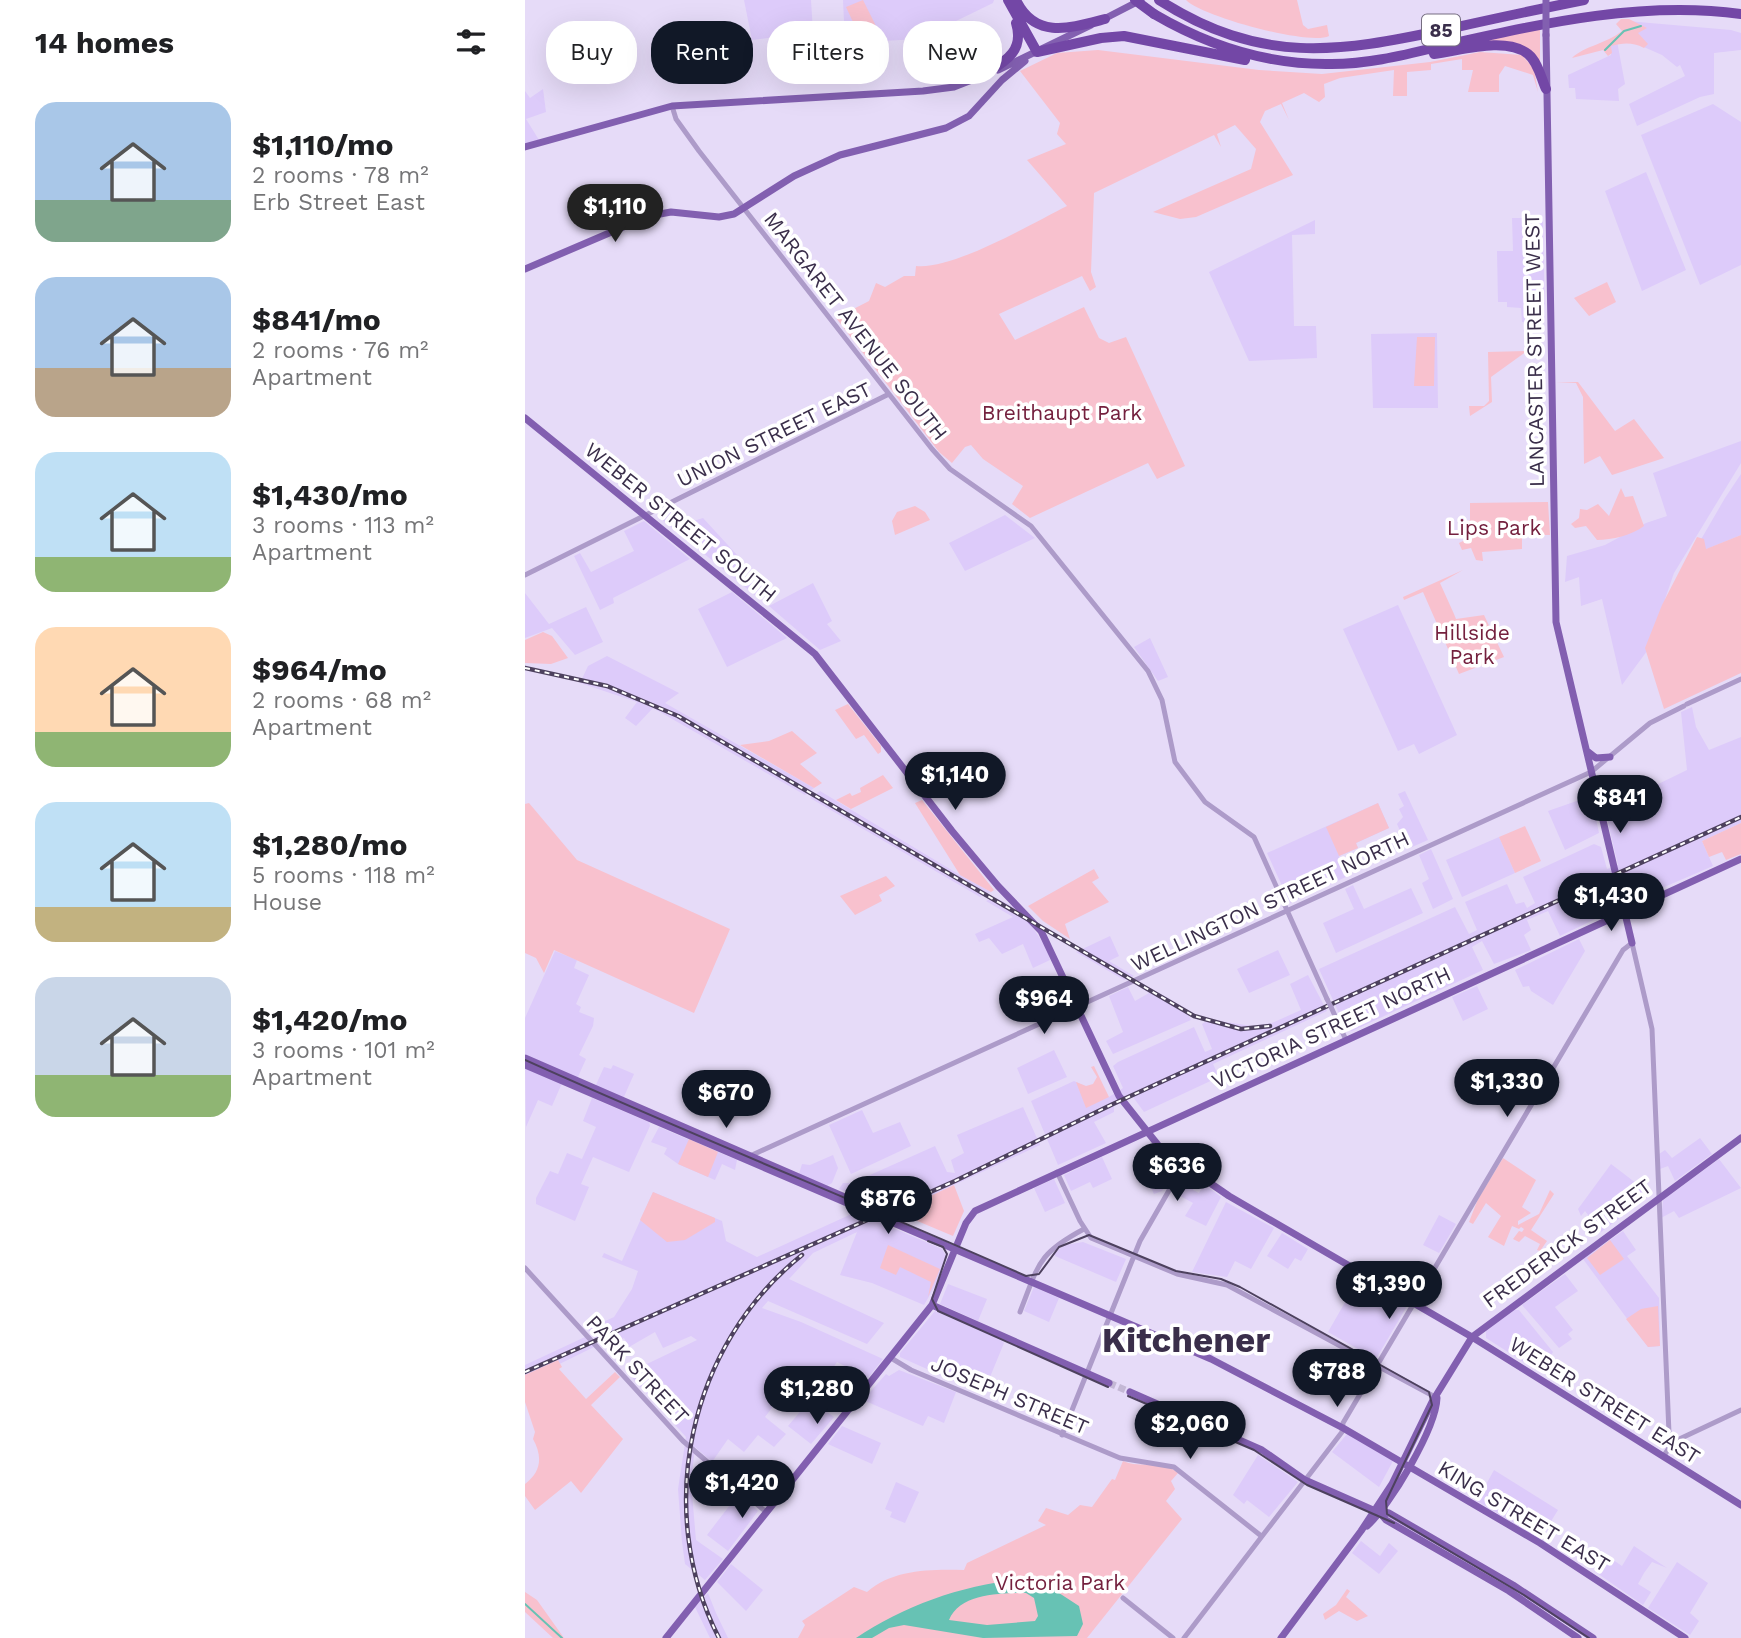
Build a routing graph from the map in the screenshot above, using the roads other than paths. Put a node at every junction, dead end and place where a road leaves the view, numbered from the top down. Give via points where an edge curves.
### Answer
1 (1008, 0) edge
2 (1016, 0) edge
3 (1135, 0) edge
4 (1142, 0) edge
5 (1546, 0) edge
6 (1568, 0) edge
7 (1584, 0) edge
8 (1163, 2) edge
9 (1013, 12) junction
10 (1741, 14) edge
11 (1507, 16) junction
12 (1105, 19) junction
13 (1037, 52) junction
14 (1381, 58) junction
15 (1297, 62) junction
16 (1002, 63) edge
17 (1002, 67) edge
18 (962, 84) edge
19 (1546, 89) junction
20 (672, 106) junction
21 (525, 147) edge
22 (745, 209) junction
23 (525, 269) edge
24 (887, 396) junction
25 (525, 418) edge
26 (646, 515) junction
27 (525, 575) edge
28 (1741, 679) edge
29 (1587, 751) junction
30 (1610, 757) junction
31 (1591, 772) junction
32 (1741, 859) edge
33 (1287, 910) junction
34 (1624, 911) junction
35 (1632, 943) junction
36 (1078, 1006) junction
37 (1346, 1040) junction
38 (525, 1058) edge
39 (525, 1065) edge
40 (1145, 1132) junction
41 (1741, 1138) edge
42 (752, 1155) junction
43 (744, 1161) junction
44 (1184, 1166) junction
45 (1056, 1172) junction
46 (1658, 1184) junction
47 (1649, 1188) dead end
48 (1657, 1200) junction
49 (1084, 1229) junction
50 (955, 1249) junction
51 (1134, 1256) junction
52 (525, 1268) edge
53 (1032, 1282) junction
54 (1415, 1304) junction
55 (932, 1305) junction
56 (1020, 1311) dead end
57 (1110, 1315) junction
58 (1472, 1337) junction
59 (891, 1358) junction
60 (1378, 1367) junction
61 (1087, 1372) junction
62 (1109, 1383) tunnel mouth
63 (1130, 1392) tunnel mouth
64 (1437, 1398) junction
65 (1741, 1410) edge
66 (1343, 1428) junction
67 (1062, 1435) junction
68 (1673, 1442) junction
69 (1663, 1457) junction
70 (1406, 1464) junction
71 (1304, 1480) junction
72 (1741, 1505) edge
73 (1388, 1510) junction
74 (767, 1512) junction
75 (1377, 1512) junction
76 (1260, 1535) junction
77 (1123, 1598) dead end
78 (666, 1638) edge
79 (1173, 1638) edge
80 (1184, 1638) edge
81 (1280, 1638) edge
82 (1578, 1638) edge
83 (1593, 1638) edge
84 (1685, 1638) edge

1 - 9 highway
2 - 12 highway via 1029,19 1043,27 1064,29
3 - 15 highway, 85, bridge via 1179,29 1234,51
4 - 12 main road
5 - 19 main road, LANCASTER STREET WEST, bridge
6 - 11 highway
7 - 11 highway, 85
8 - 11 highway, 85 via 1223,31 1297,49 1372,46
9 - 13 highway
9 - 16 highway via 1017,49
10 - 14 highway, 85 via 1690,6 1636,7
12 - 13 main road
13 - 15 highway via 1125,36 1246,60
13 - 17 main road
13 - 22 main road via 961,121 843,153 794,176
14 - 15 highway, 85 via 1339,64
14 - 19 highway via 1504,46 1528,54
18 - 20 main road via 923,91
19 - 29 main road, LANCASTER STREET WEST via 1556,622
20 - 21 main road
20 - 22 street, MARGARET AVENUE SOUTH via 681,126
22 - 23 main road via 719,217 671,212 649,216
22 - 24 street, MARGARET AVENUE SOUTH via 856,348
24 - 26 street, UNION STREET EAST
24 - 33 street, MARGARET AVENUE SOUTH via 943,462 1031,526 1148,671 1162,700 1179,769 1210,807 1254,837
25 - 26 main road, WEBER STREET SOUTH
26 - 27 street, UNION STREET EAST
26 - 36 main road, WEBER STREET SOUTH via 815,654 960,841 1041,931
28 - 30 street, WELLINGTON STREET NORTH via 1650,723
29 - 30 main road via 1596,758
29 - 31 main road, LANCASTER STREET WEST
30 - 31 street, WELLINGTON STREET NORTH
31 - 33 street, WELLINGTON STREET NORTH
31 - 34 main road, LANCASTER STREET WEST
32 - 34 main road, VICTORIA STREET NORTH
33 - 36 street, WELLINGTON STREET NORTH
33 - 37 street, MARGARET AVENUE SOUTH, bridge
34 - 35 main road, LANCASTER STREET WEST
34 - 37 main road, VICTORIA STREET NORTH
35 - 46 street via 1652,1029
35 - 54 street via 1623,950
36 - 40 main road, WEBER STREET EAST via 1119,1096
36 - 42 street, WELLINGTON STREET NORTH
37 - 40 main road, VICTORIA STREET NORTH
38 - 42 main road
39 - 43 main road
40 - 44 main road, WEBER STREET EAST
40 - 45 main road, VICTORIA STREET NORTH
41 - 48 main road, FREDERICK STREET
42 - 43 street, WELLINGTON STREET NORTH
42 - 50 main road
43 - 50 main road
44 - 51 street
44 - 54 main road, WEBER STREET EAST
45 - 49 street
45 - 50 main road, VICTORIA STREET NORTH via 975,1211
46 - 47 street
46 - 48 street
48 - 58 main road, FREDERICK STREET
48 - 68 street
49 - 51 street via 1091,1238
49 - 53 street via 1051,1248
50 - 53 main road, KING STREET EAST
50 - 55 main road, VICTORIA STREET NORTH
51 - 57 street
51 - 60 street via 1177,1274 1227,1285
52 - 74 street, PARK STREET via 683,1441
53 - 56 street
53 - 57 main road, KING STREET EAST
54 - 58 main road, WEBER STREET EAST
54 - 60 street
55 - 59 main road, VICTORIA STREET NORTH
55 - 61 main road
57 - 61 street
57 - 66 main road, KING STREET EAST via 1211,1359
58 - 64 main road, FREDERICK STREET
58 - 69 main road, WEBER STREET EAST
59 - 67 street, JOSEPH STREET
59 - 74 main road, VICTORIA STREET NORTH
60 - 64 street
60 - 66 street
61 - 62 main road
61 - 67 street
63 - 71 main road via 1262,1450
64 - 70 main road, FREDERICK STREET
65 - 68 street
66 - 70 main road, KING STREET EAST
66 - 71 street
67 - 76 street, JOSEPH STREET via 1125,1460 1174,1467
68 - 69 street
69 - 72 main road, WEBER STREET EAST
70 - 73 main road
70 - 75 main road
70 - 84 main road, KING STREET EAST via 1540,1543
71 - 75 main road
71 - 76 street
73 - 75 main road
73 - 83 main road
74 - 78 main road, VICTORIA STREET NORTH
75 - 81 main road
75 - 82 main road
76 - 80 street
77 - 79 street

